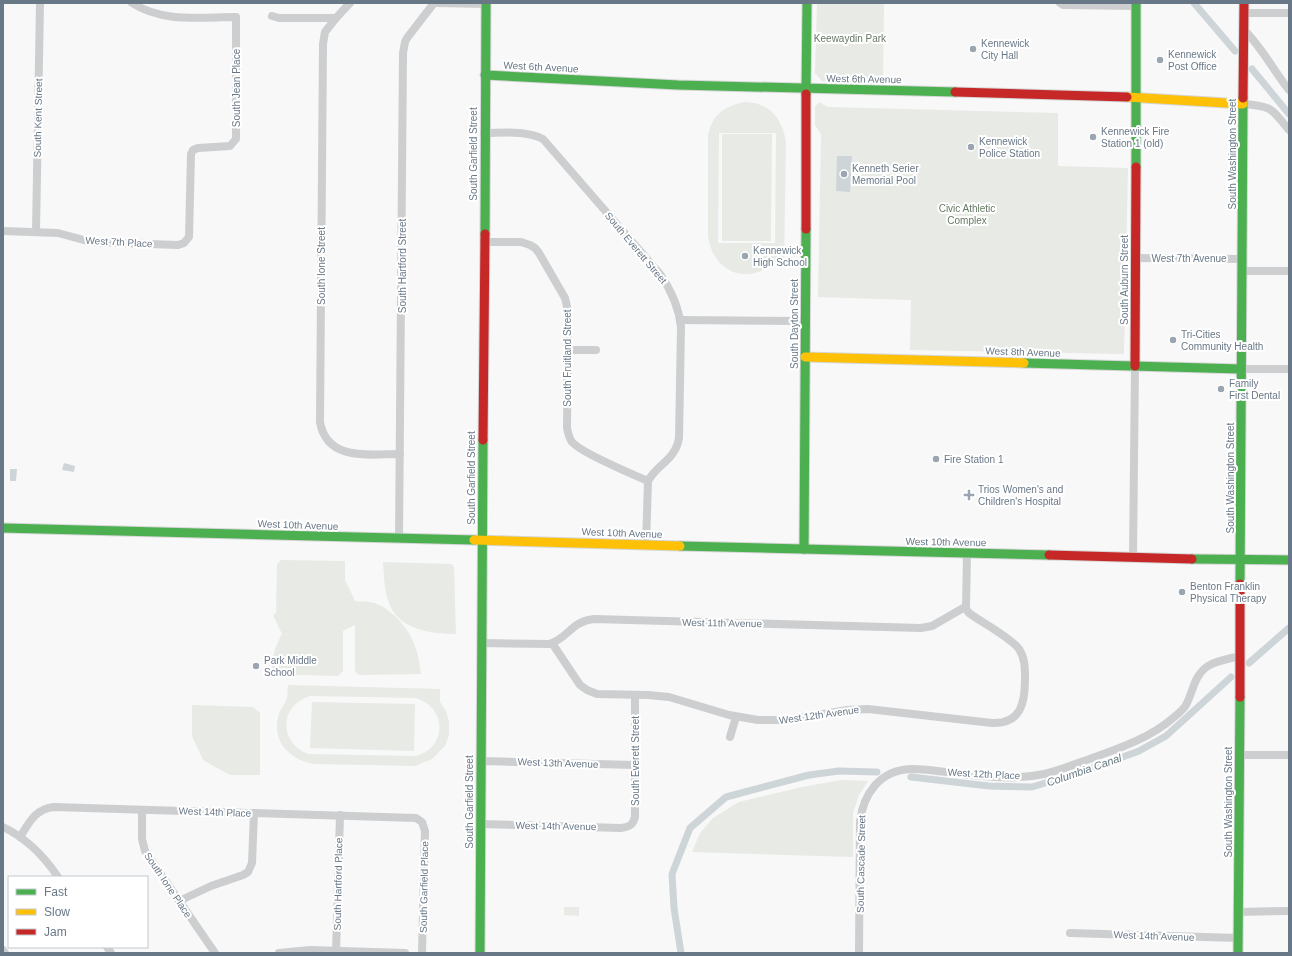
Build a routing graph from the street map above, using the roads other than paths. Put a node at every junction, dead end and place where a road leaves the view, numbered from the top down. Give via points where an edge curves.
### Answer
1 (40, 3) edge
2 (132, 3) edge
3 (350, 3) edge
4 (435, 3) edge
5 (807, 3) edge
6 (1060, 3) edge
7 (1244, 3) edge
8 (486, 4) edge
9 (1136, 5) edge
10 (1244, 13) junction
11 (1289, 13) edge
12 (272, 16) dead end
13 (336, 18) junction
14 (1244, 29) junction
15 (485, 75) junction
16 (807, 89) junction
17 (1289, 90) edge
18 (1136, 97) junction
19 (1243, 104) junction
20 (1289, 130) edge
21 (484, 133) junction
22 (3, 231) edge
23 (36, 232) junction
24 (186, 241) joint
25 (484, 242) junction
26 (1135, 258) junction
27 (1242, 259) junction
28 (1289, 270) edge
29 (1242, 271) junction
30 (680, 320) junction
31 (805, 321) junction
32 (568, 350) junction
33 (596, 350) dead end
34 (805, 357) junction
35 (1135, 366) junction
36 (1241, 369) junction
37 (1289, 369) edge
38 (400, 454) junction
39 (648, 481) junction
40 (3, 528) edge
41 (399, 538) junction
42 (482, 540) junction
43 (646, 545) junction
44 (804, 549) junction
45 (967, 553) junction
46 (1133, 558) junction
47 (1240, 560) junction
48 (1289, 560) edge
49 (965, 607) junction
50 (481, 643) junction
51 (552, 643) junction
52 (1240, 656) junction
53 (635, 695) junction
54 (736, 717) junction
55 (730, 737) dead end
56 (1239, 755) junction
57 (1289, 755) edge
58 (481, 760) junction
59 (635, 765) junction
60 (880, 780) joint
61 (142, 810) junction
62 (254, 813) junction
63 (340, 815) junction
64 (422, 822) joint
65 (480, 824) junction
66 (630, 826) joint
67 (3, 827) edge
68 (20, 837) junction
69 (57, 876) edge
70 (179, 901) junction
71 (1289, 911) edge
72 (1238, 912) junction
73 (1070, 933) dead end
74 (1238, 938) junction
75 (3, 950) edge
76 (311, 952) edge
77 (336, 952) edge
78 (5, 953) edge
79 (215, 953) edge
80 (279, 953) edge
81 (405, 953) edge
82 (422, 953) edge
83 (480, 953) edge
84 (859, 953) edge
85 (1238, 953) edge

1 - 23 street, South Kent Street
2 - 24 street, South Jean Place via 143,10 168,17 236,17 236,139 230,146 198,148 191,154 190,231
3 - 13 street, South Ione Street
4 - 8 street
4 - 38 street, South Hartford Street via 407,38 403,53
5 - 16 street, South Dayton Street
6 - 9 street
7 - 10 street, South Washington Street
8 - 15 street, South Garfield Street
9 - 18 street, South Auburn Street
10 - 11 street
10 - 14 street, South Washington Street
12 - 13 street
13 - 38 street, South Ione Street via 325,32 322,44 320,422 327,439 345,453
14 - 17 street via 1258,44
14 - 19 street, South Washington Street
15 - 16 street, West 6th Avenue
15 - 21 street, South Garfield Street
16 - 18 street, West 6th Avenue
16 - 31 street, South Dayton Street
18 - 19 street, West 6th Avenue
18 - 26 street, South Auburn Street
19 - 20 street via 1269,108
19 - 27 street, South Washington Street
21 - 25 street, South Garfield Street
21 - 30 street, South Everett Street via 530,134 543,139 660,274 674,298
22 - 23 street, West 7th Place
23 - 24 street, West 7th Place via 58,233 85,241 99,242 178,245
25 - 32 street, South Fruitland Street via 522,242 539,253 567,304
25 - 42 street, South Garfield Street
26 - 27 street, West 7th Avenue
26 - 35 street, South Auburn Street
27 - 29 street, South Washington Street
28 - 29 street
29 - 36 street, South Washington Street
30 - 31 street
30 - 39 street, South Everett Street via 679,438 676,451
31 - 34 street, South Dayton Street
32 - 33 street
32 - 39 street, South Fruitland Street via 567,428 572,443
34 - 35 street, West 8th Avenue
34 - 44 street, South Dayton Street
35 - 36 street, West 8th Avenue
35 - 46 street, South Auburn Street
36 - 37 street
36 - 47 street, South Washington Street
38 - 41 street, South Hartford Street
39 - 43 street
40 - 41 street, West 10th Avenue
41 - 42 street, West 10th Avenue
42 - 43 street, West 10th Avenue
42 - 50 street, South Garfield Street
43 - 44 street, West 10th Avenue
44 - 45 street, West 10th Avenue
45 - 46 street, West 10th Avenue
45 - 49 street
46 - 47 street, West 10th Avenue
47 - 48 street, West 10th Avenue
47 - 52 street, South Washington Street
49 - 51 street, West 11th Avenue via 932,626 921,628 589,620 580,622
49 - 54 street, West 12th Avenue via 969,613 1016,646 1022,655 1025,665 1025,695 1022,706 1014,717 1004,722 992,723 868,709 778,721
50 - 51 street
50 - 58 street, South Garfield Street
51 - 53 street, West 12th Avenue via 584,688 597,694
52 - 56 street, South Washington Street
52 - 60 street, West 12th Place via 1214,663 1203,669 1186,705 1155,731 1137,741 1072,766 1034,776 1010,777 912,769 894,772
53 - 54 street, West 12th Avenue via 669,697
53 - 59 street, South Everett Street
54 - 55 street
56 - 57 street
56 - 72 street, South Washington Street
58 - 59 street, West 13th Avenue
58 - 65 street, South Garfield Street
59 - 66 street, South Everett Street via 635,817
60 - 84 street, South Cascade Street via 867,796 861,812
61 - 62 street, West 14th Place
61 - 68 street, West 14th Place via 49,808 36,813
61 - 70 street, South Ione Place via 142,839 145,851
62 - 63 street, West 14th Place
62 - 70 street via 252,863 248,872
63 - 64 street, West 14th Place via 412,817
63 - 77 street, South Hartford Place
64 - 82 street, South Garfield Place via 425,830
65 - 66 street, West 14th Avenue via 621,828
65 - 83 street, South Garfield Street
67 - 68 street
68 - 69 street via 41,854
70 - 79 street, South Ione Place
71 - 72 street
72 - 74 street, South Washington Street
73 - 74 street, West 14th Avenue
74 - 85 street, South Washington Street
75 - 78 street
76 - 77 street
76 - 80 street
77 - 81 street

